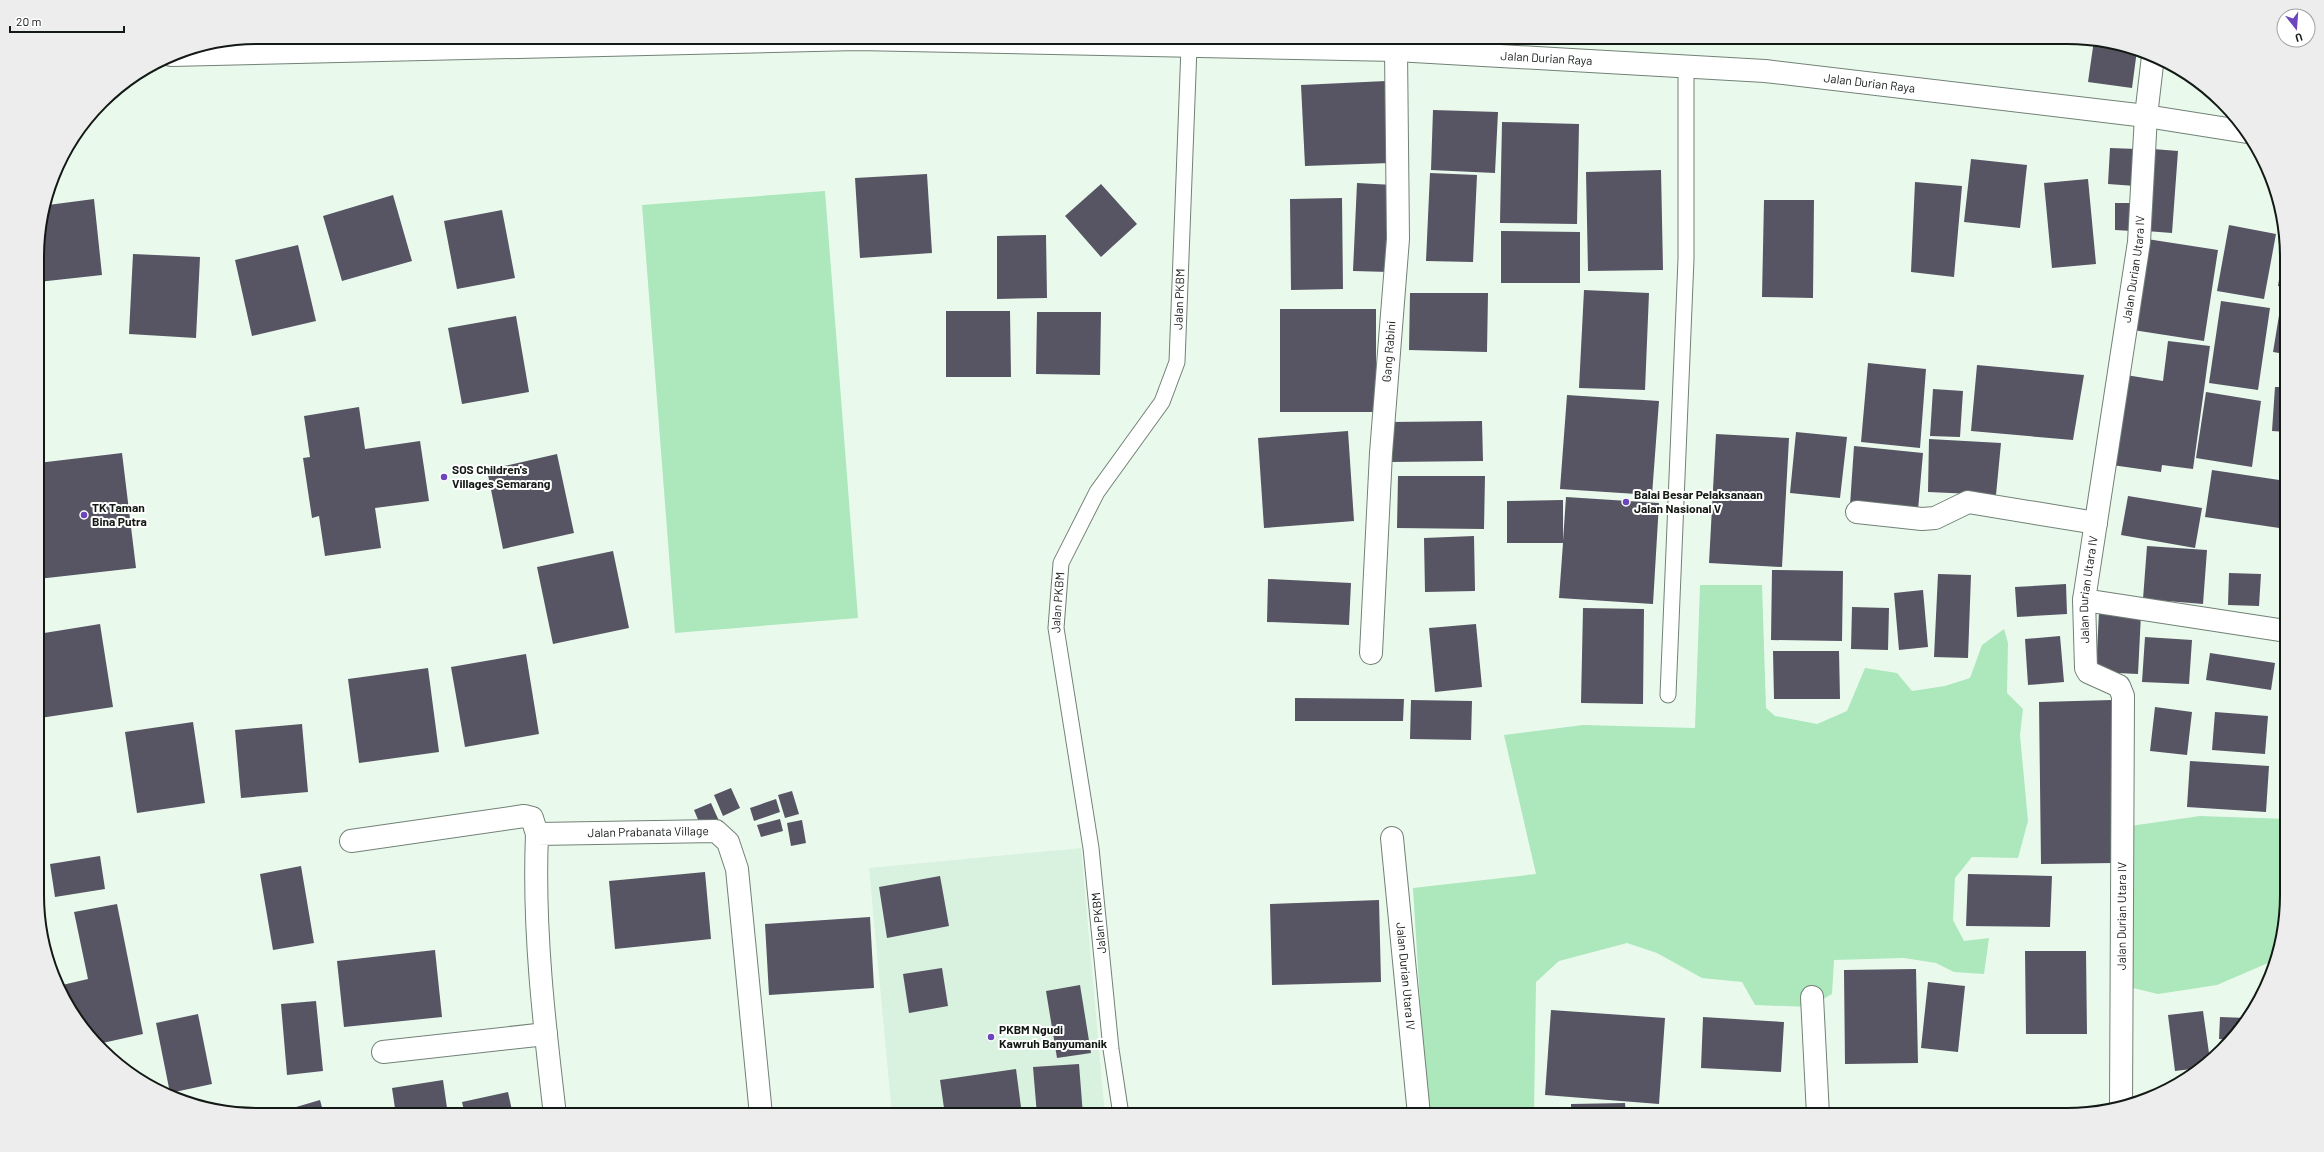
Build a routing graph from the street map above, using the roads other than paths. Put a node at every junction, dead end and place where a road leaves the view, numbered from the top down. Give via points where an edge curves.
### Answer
1 (643, 44) edge
2 (1064, 44) edge
3 (1271, 44) edge
4 (1312, 44) edge
5 (1189, 47) junction
6 (1396, 50) junction
7 (190, 55) edge
8 (2152, 62) edge
9 (1686, 66) junction
10 (2146, 116) junction
11 (2239, 131) edge
12 (1857, 512) dead end
13 (2096, 523) junction
14 (2084, 600) junction
15 (2280, 630) edge
16 (1371, 652) dead end
17 (1668, 695) dead end
18 (536, 834) junction
19 (1392, 838) dead end
20 (351, 841) dead end
21 (1812, 997) dead end
22 (546, 1034) junction
23 (383, 1052) dead end
24 (2121, 1101) edge
25 (554, 1108) edge
26 (760, 1108) edge
27 (1120, 1108) edge
28 (1418, 1108) edge
29 (1818, 1108) edge

1 - 7 street, Jalan Durian Raya
2 - 5 street, Jalan Durian Raya
3 - 5 street, Jalan Durian Raya
4 - 6 street, Jalan Durian Raya
5 - 27 lane, Jalan PKBM via 1177,362 1162,402 1097,492 1061,563 1056,628 1091,848 1111,1049
6 - 9 street, Jalan Durian Raya
6 - 16 street, Gang Rabini via 1398,239 1382,432
8 - 10 street, Jalan Durian Utara IV
9 - 10 street, Jalan Durian Raya via 1765,71
9 - 17 lane via 1686,259
10 - 11 street, Jalan Durian Raya
10 - 13 street, Jalan Durian Utara IV via 2139,242
12 - 13 street via 1935,518 1968,502
13 - 14 street, Jalan Durian Utara IV
14 - 15 street
14 - 24 street, Jalan Durian Utara IV via 2086,668 2088,672 2119,686 2123,696
18 - 20 street via 532,818 524,816
18 - 22 street via 537,905
18 - 26 street, Jalan Prabanata Village via 716,831 728,842 737,869
19 - 28 street, Jalan Durian Utara IV
21 - 29 street
22 - 23 street
22 - 25 street

